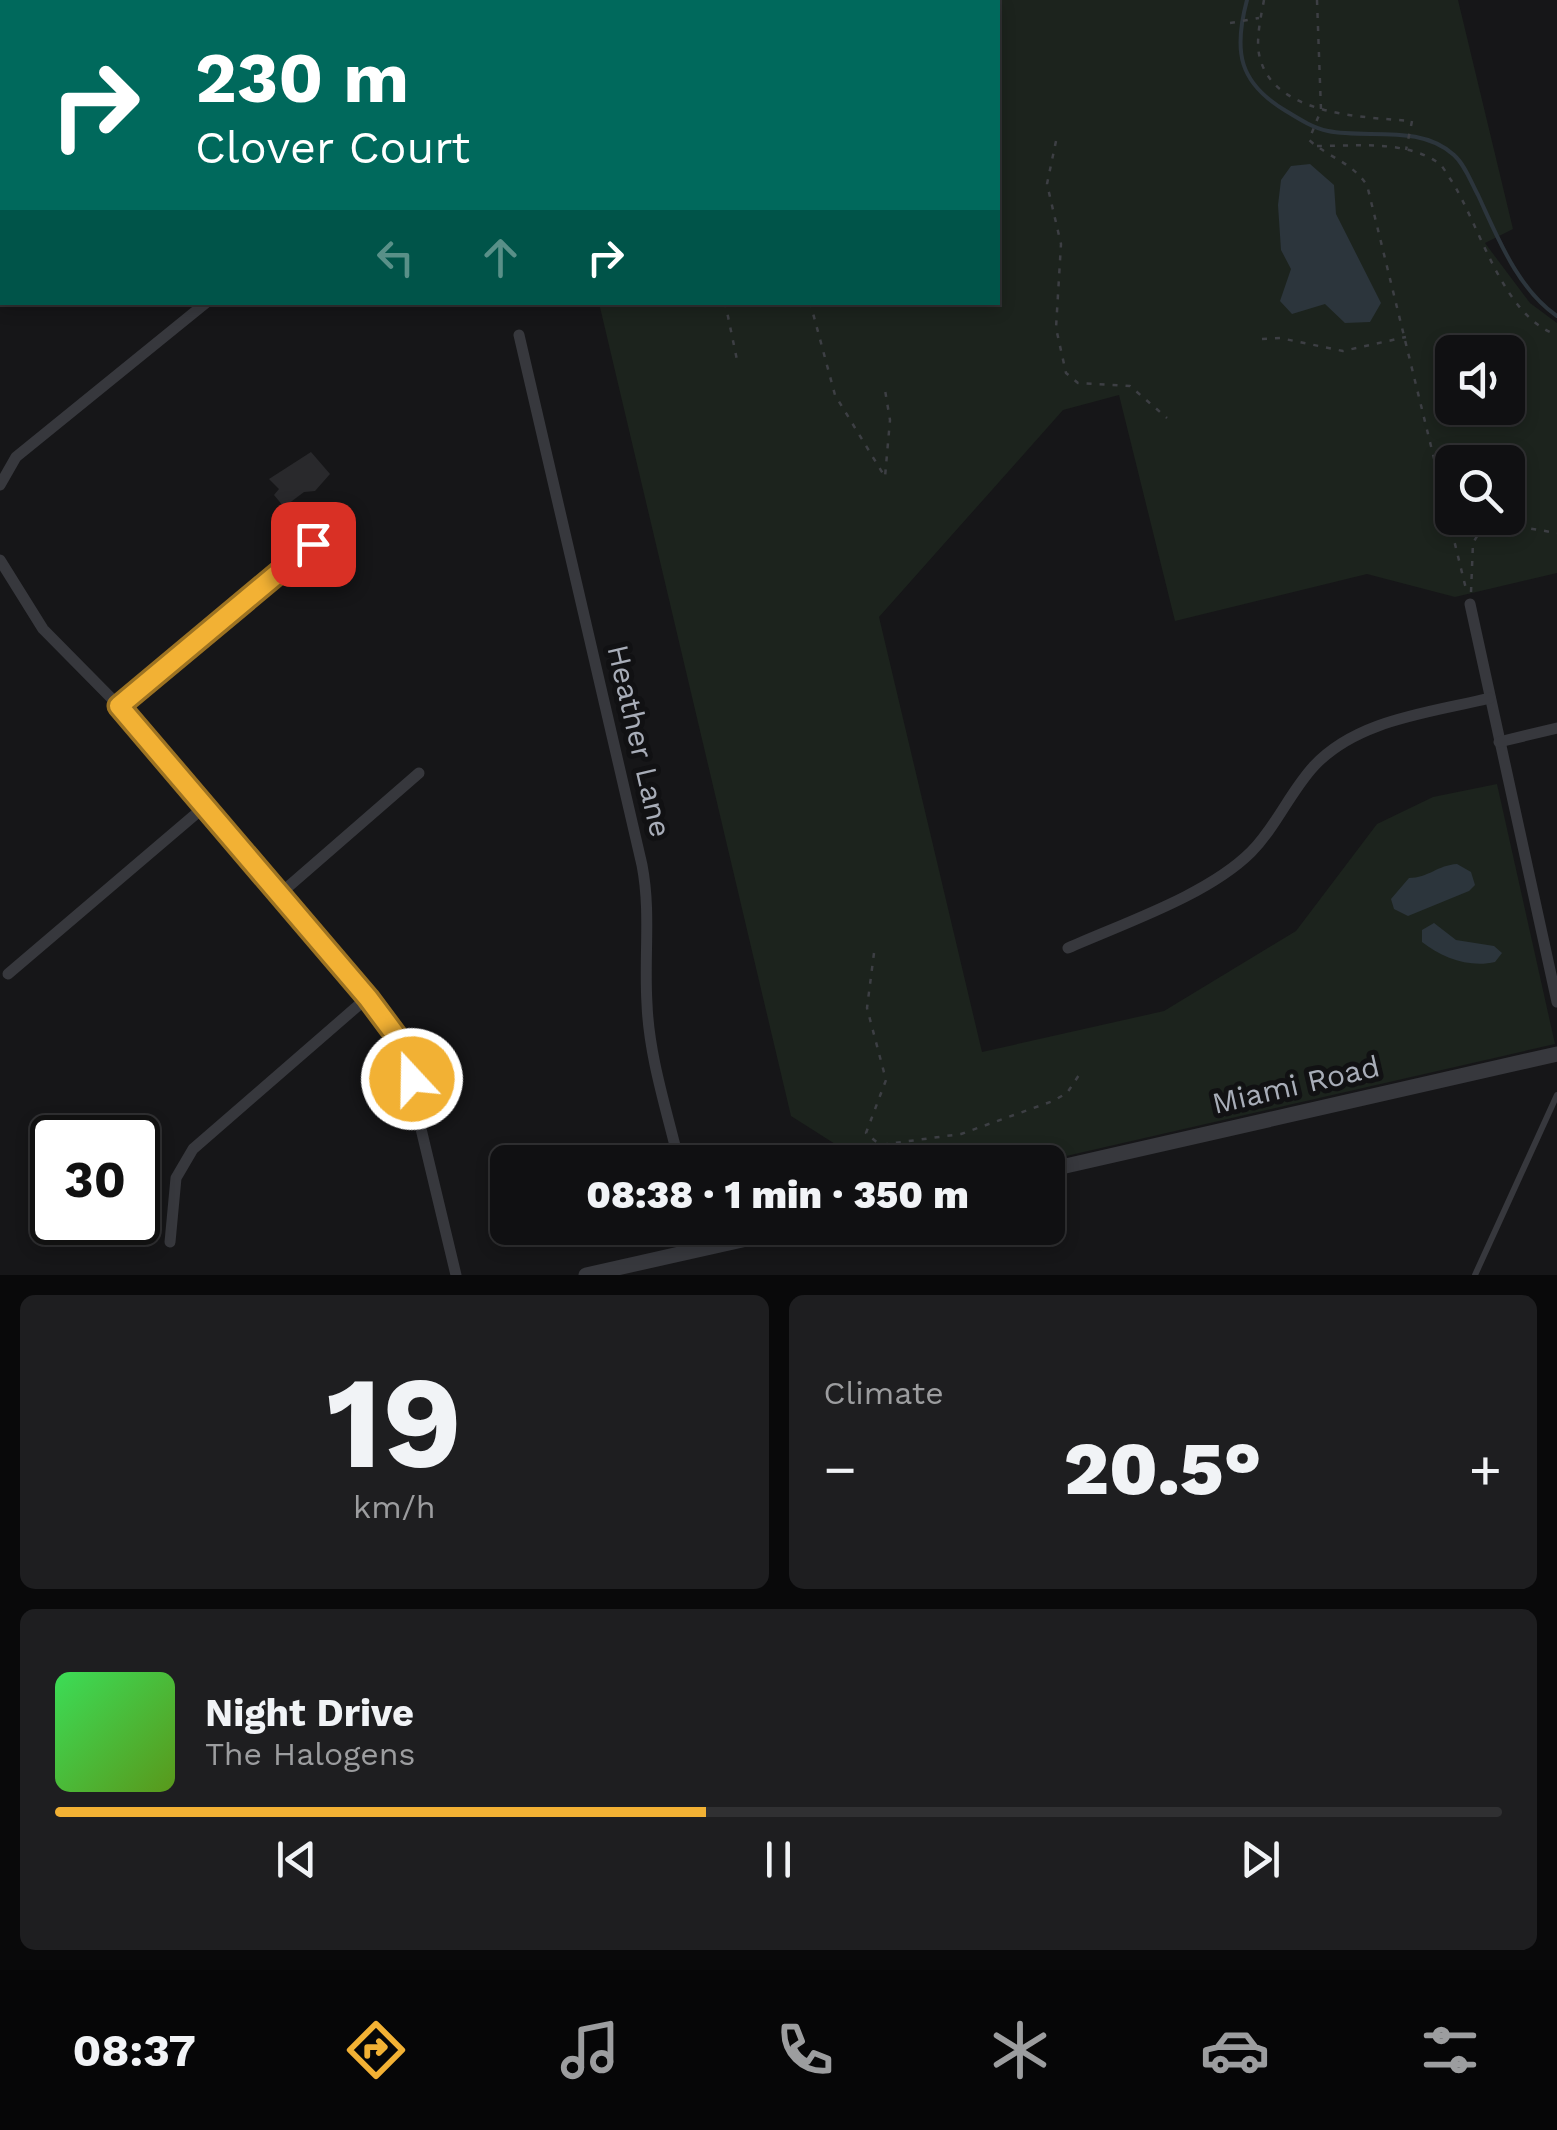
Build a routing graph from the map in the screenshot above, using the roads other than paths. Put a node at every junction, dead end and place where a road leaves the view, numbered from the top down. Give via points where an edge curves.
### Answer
1 (204, 305) edge
2 (519, 335) dead end
3 (0, 485) edge
4 (313, 544) dead end
5 (0, 560) edge
6 (1470, 604) road end
7 (1490, 698) junction
8 (119, 706) junction
9 (1557, 728) edge
10 (1499, 742) junction
11 (420, 773) dead end
12 (204, 808) junction
13 (280, 893) junction
14 (1068, 948) dead end
15 (8, 974) dead end
16 (368, 998) junction
17 (1557, 1002) edge
18 (1557, 1054) edge
19 (1557, 1096) edge
20 (675, 1145) edge
21 (1065, 1166) edge
22 (170, 1242) dead end
23 (698, 1245) edge
24 (717, 1245) edge
25 (699, 1249) junction
26 (456, 1275) edge
27 (586, 1275) edge
28 (1474, 1275) edge

1 - 3 street via 16,457
2 - 20 street, Heather Lane via 642,865 646,1003
4 - 8 street
5 - 8 street via 43,629
6 - 7 street
7 - 10 street
7 - 14 street via 1370,728 1340,743 1314,766 1251,852 1213,880
8 - 12 street
9 - 10 street
10 - 17 street
11 - 13 street
12 - 13 street
12 - 15 street
13 - 16 street
16 - 22 street via 192,1150 176,1178
16 - 26 street via 400,1041
18 - 21 street, Miami Road
19 - 28 lane
23 - 25 street
24 - 25 street
25 - 27 street

